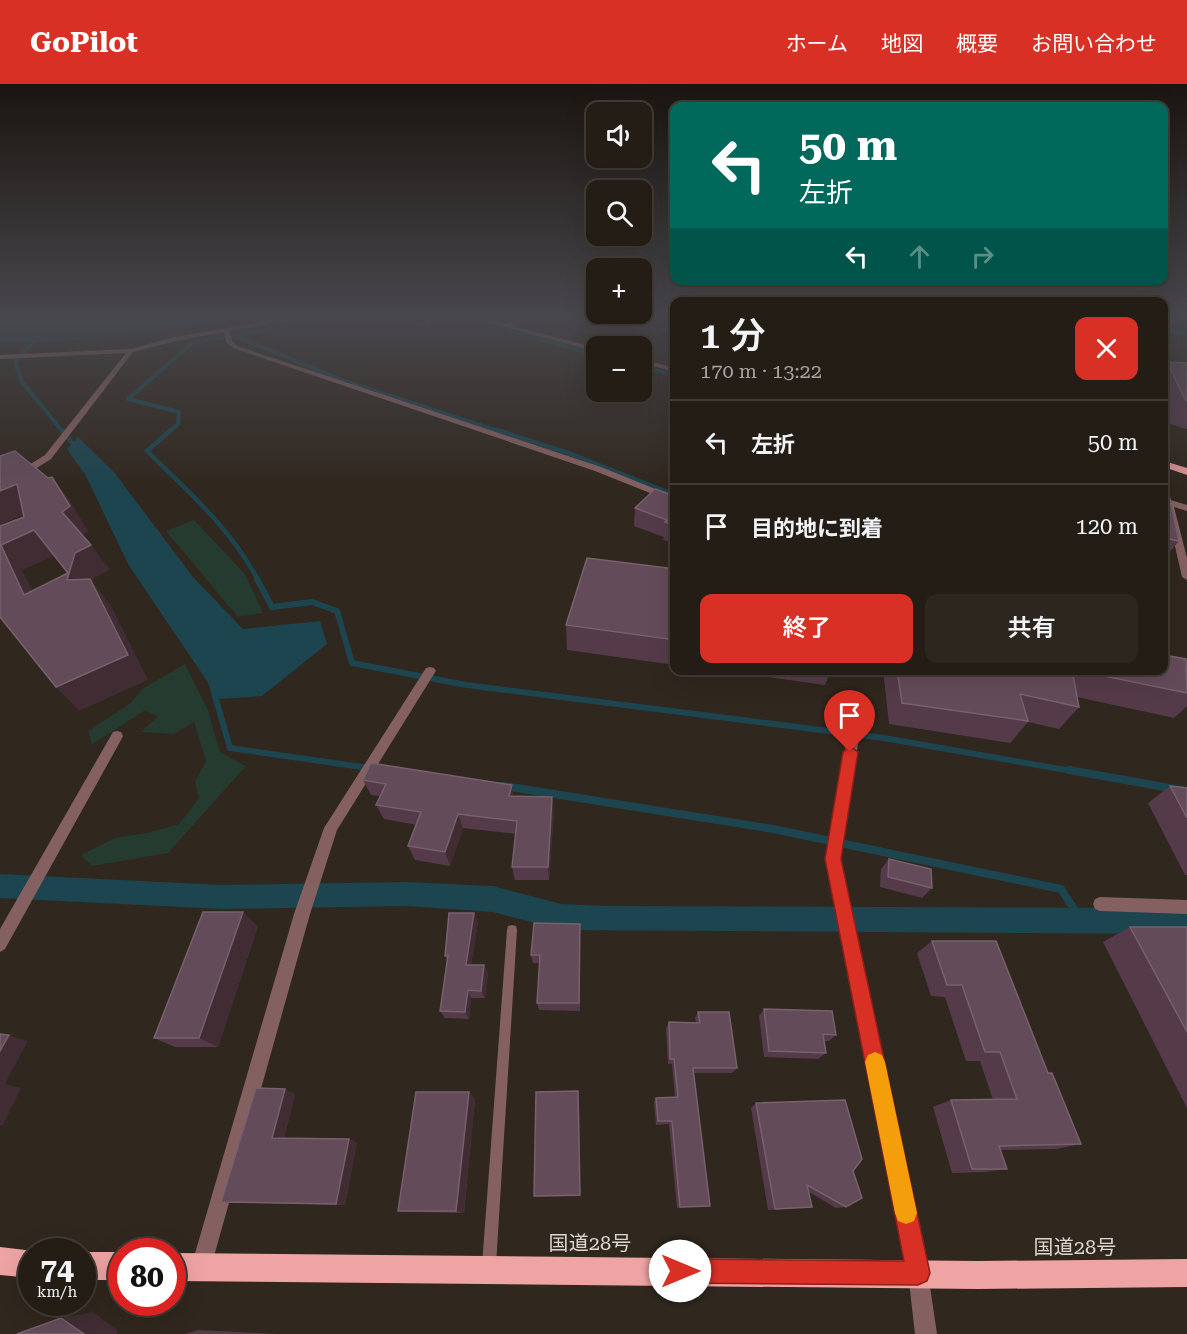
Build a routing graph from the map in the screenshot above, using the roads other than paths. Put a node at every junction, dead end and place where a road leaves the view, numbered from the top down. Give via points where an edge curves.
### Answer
1 (114, 373) edge
2 (314, 373) edge
3 (1168, 465) edge
4 (1187, 472) edge
5 (0, 483) edge
6 (670, 498) edge
7 (1168, 503) edge
8 (1187, 508) edge
9 (1168, 509) edge
10 (1187, 577) edge
11 (430, 671) dead end
12 (854, 731) dead end
13 (117, 736) dead end
14 (1100, 904) dead end
15 (1187, 906) edge
16 (512, 930) dead end
17 (0, 944) edge
18 (0, 1261) edge
19 (18, 1263) edge
20 (186, 1267) edge
21 (201, 1267) junction
22 (488, 1269) junction
23 (918, 1273) junction
24 (1187, 1273) edge
25 (926, 1334) edge

1 - 5 street via 48,457
2 - 6 street via 598,469
3 - 4 main road
7 - 8 street
9 - 10 street
11 - 21 street via 331,828 302,914
12 - 23 street via 833,859
13 - 17 street
14 - 15 street
16 - 22 lane
18 - 19 highway
20 - 21 highway, 国道28号
21 - 22 highway, 国道28号
22 - 23 highway, 国道28号
23 - 24 highway, 国道28号
23 - 25 street

